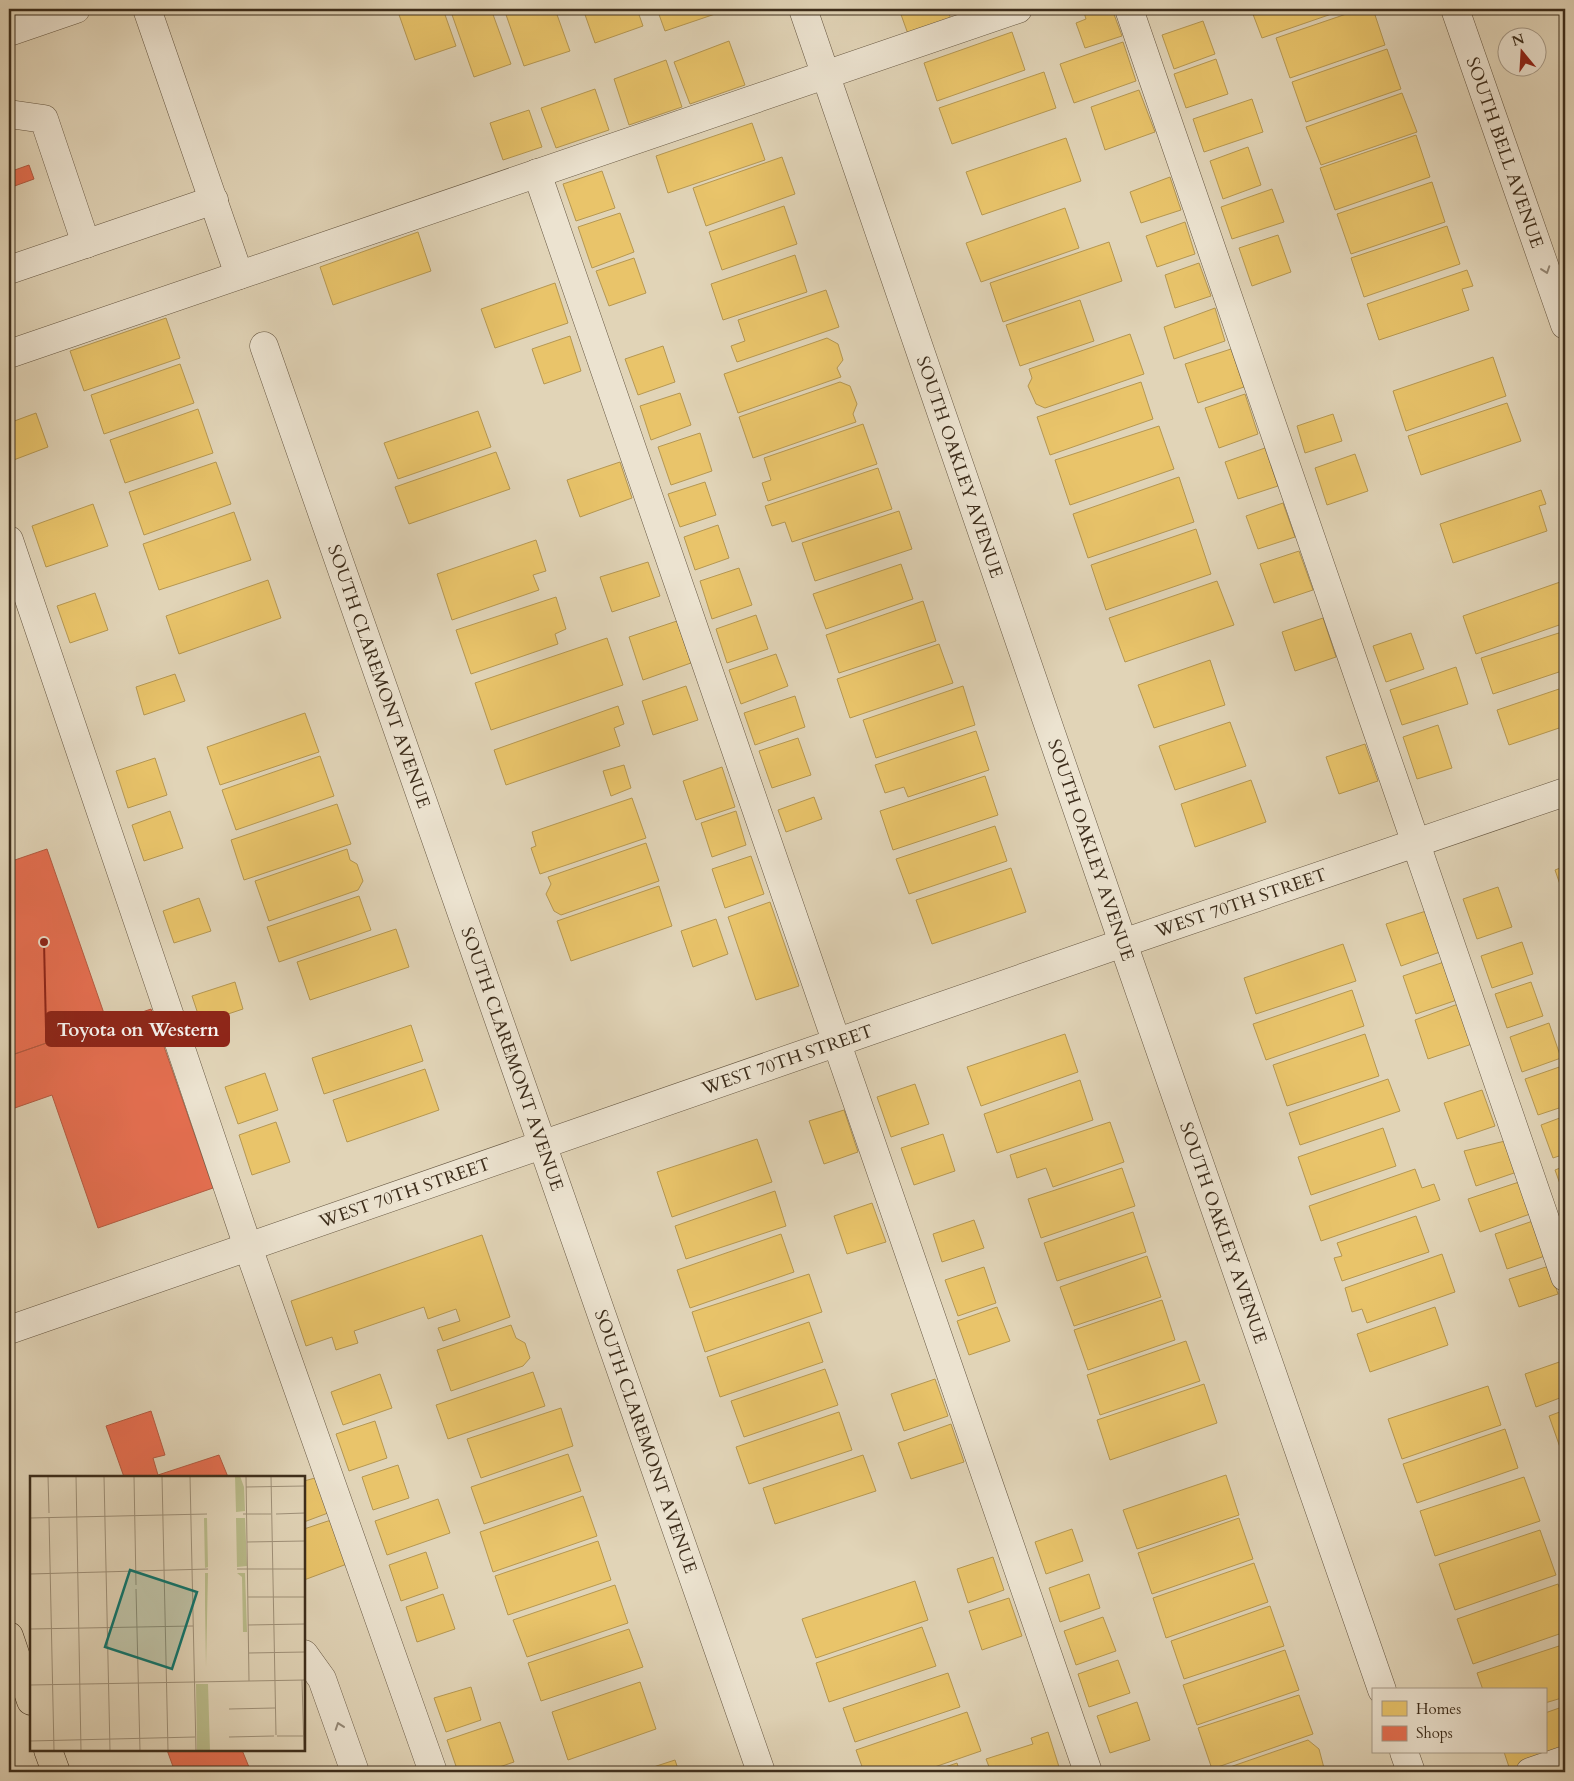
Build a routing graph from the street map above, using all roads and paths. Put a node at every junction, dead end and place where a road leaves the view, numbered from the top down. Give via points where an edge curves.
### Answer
1 (76, 9) edge
2 (147, 9) edge
3 (803, 9) edge
4 (1018, 9) edge
5 (1129, 9) edge
6 (1455, 9) edge
7 (9, 32) edge
8 (826, 74) junction
9 (9, 114) edge
10 (537, 173) junction
11 (214, 200) junction
12 (86, 244) junction
13 (9, 270) edge
14 (239, 275) junction
15 (1565, 325) edge
16 (264, 346) dead end
17 (9, 354) edge
18 (9, 540) edge
19 (1565, 792) edge
20 (1415, 844) junction
21 (1123, 943) junction
22 (836, 1043) junction
23 (543, 1145) junction
24 (248, 1247) junction
25 (1565, 1277) edge
26 (9, 1330) edge
27 (9, 1636) edge
28 (305, 1655) edge
29 (1381, 1688) edge
30 (30, 1698) edge
31 (48, 1751) edge
32 (1405, 1754) edge
33 (1565, 1760) edge
34 (56, 1772) edge
35 (355, 1772) edge
36 (433, 1772) edge
37 (761, 1772) edge
38 (1088, 1772) edge
39 (1411, 1772) edge
40 (1530, 1772) edge

1 - 7 street
2 - 11 street
3 - 8 street, SOUTH OAKLEY AVENUE
4 - 8 street
5 - 20 street
6 -> 15 street, SOUTH BELL AVENUE
8 - 10 street
8 - 21 street, SOUTH OAKLEY AVENUE
9 - 12 street via 44,119
10 - 14 street
10 - 22 street
11 - 12 street
11 - 14 street
12 - 13 street
14 - 17 street
16 - 23 street, SOUTH CLAREMONT AVENUE
18 - 24 street
19 - 20 street, WEST 70TH STREET
20 - 21 street, WEST 70TH STREET
20 - 25 street
21 - 22 street, WEST 70TH STREET
21 - 29 street, SOUTH OAKLEY AVENUE
22 - 23 street, WEST 70TH STREET
22 - 38 street
23 - 24 street, WEST 70TH STREET
23 - 37 street, SOUTH CLAREMONT AVENUE
24 - 26 street, WEST 70TH STREET
24 - 36 street
27 - 30 main road
35 -> 28 street via 322,1679
31 - 34 main road
32 - 39 street
33 - 40 street

